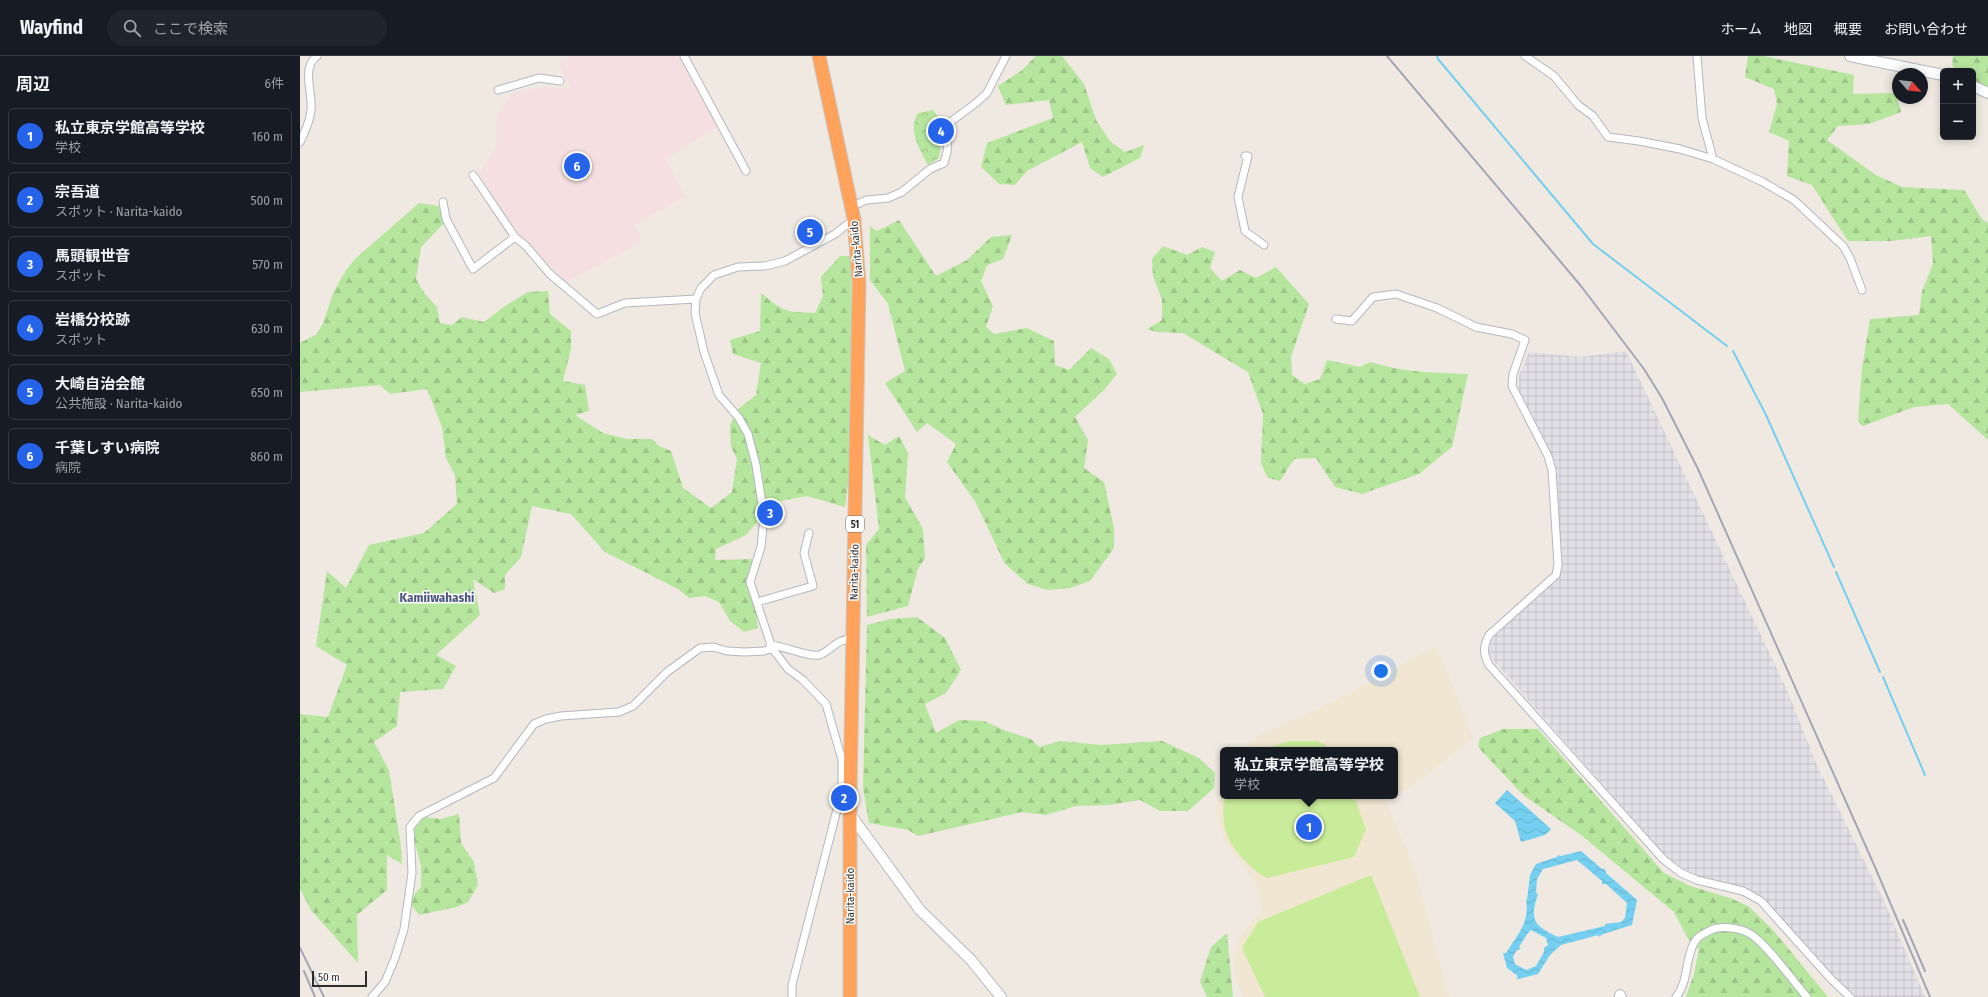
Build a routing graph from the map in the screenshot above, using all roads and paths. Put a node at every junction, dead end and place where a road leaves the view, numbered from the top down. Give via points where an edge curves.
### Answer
1 (317, 56) edge
2 (684, 56) edge
3 (819, 56) edge
4 (1006, 56) edge
5 (1525, 56) edge
6 (1697, 56) edge
7 (1850, 56) edge
8 (1940, 74) edge
9 (560, 81) dead end
10 (1976, 87) edge
11 (498, 90) dead end
12 (1988, 92) edge
13 (300, 142) edge
14 (1245, 156) dead end
15 (1713, 159) junction
16 (746, 171) dead end
17 (473, 175) dead end
18 (442, 202) dead end
19 (852, 206) junction
20 (854, 219) junction
21 (515, 238) junction
22 (1264, 246) dead end
23 (1862, 290) dead end
24 (696, 299) junction
25 (1336, 319) dead end
26 (809, 533) dead end
27 (757, 602) junction
28 (854, 638) junction
29 (771, 646) junction
30 (846, 794) junction
31 (850, 814) junction
32 (372, 997) edge
33 (792, 997) edge
34 (850, 997) edge
35 (1001, 997) edge
36 (1676, 997) edge
37 (1807, 997) edge
38 (1850, 997) edge

1 - 13 street via 308,72 311,109
2 - 16 street
3 - 19 highway, Narita-kaido / 51
4 - 19 street via 987,93 949,123 944,163 930,169 902,192 888,198 867,200
5 - 15 street via 1554,76 1578,105 1593,116 1608,137 1680,149
6 - 15 street via 1702,118
7 - 8 street
9 - 11 street via 539,78
10 - 12 street
14 - 22 street via 1248,156 1238,197 1239,204 1245,231
15 - 23 street via 1763,182 1794,200 1843,246
17 - 21 street
18 - 21 street via 446,219 473,269
19 - 20 highway, Narita-kaido / 51
20 - 24 street via 835,234 785,261 765,266 738,267 714,275 701,288
20 - 28 highway, Narita-kaido / 51 via 859,283
21 - 24 street via 526,246 550,274 597,314 624,303
24 - 27 street via 695,313 704,352 719,395 739,418 748,434 756,465 764,518 761,547 750,582
25 - 38 street via 1352,321 1373,296 1396,294 1437,308 1476,327 1512,334 1525,340 1513,374 1512,386 1548,456 1552,470 1558,565 1556,575 1490,635 1484,646 1484,655 1489,665 1663,859 1697,880 1743,891 1761,902
26 - 27 street via 804,553 813,586
27 - 29 street
28 - 29 street via 843,638 819,655 806,654 784,646
28 - 30 highway, Narita-kaido / 51
29 - 30 street via 788,669 803,680 826,704 842,760
29 - 32 street via 764,651 745,652 713,647 700,648 667,672 633,706 619,712 561,716 534,724 494,778 419,816 410,827 412,873 404,929 385,982
30 - 31 highway, Narita-kaido / 51
30 - 33 street via 792,985
31 - 34 highway, Narita-kaido / 51
31 - 35 street via 920,910 971,960
36 - 37 street via 1682,988 1693,944 1701,935 1715,928 1740,930 1752,935

